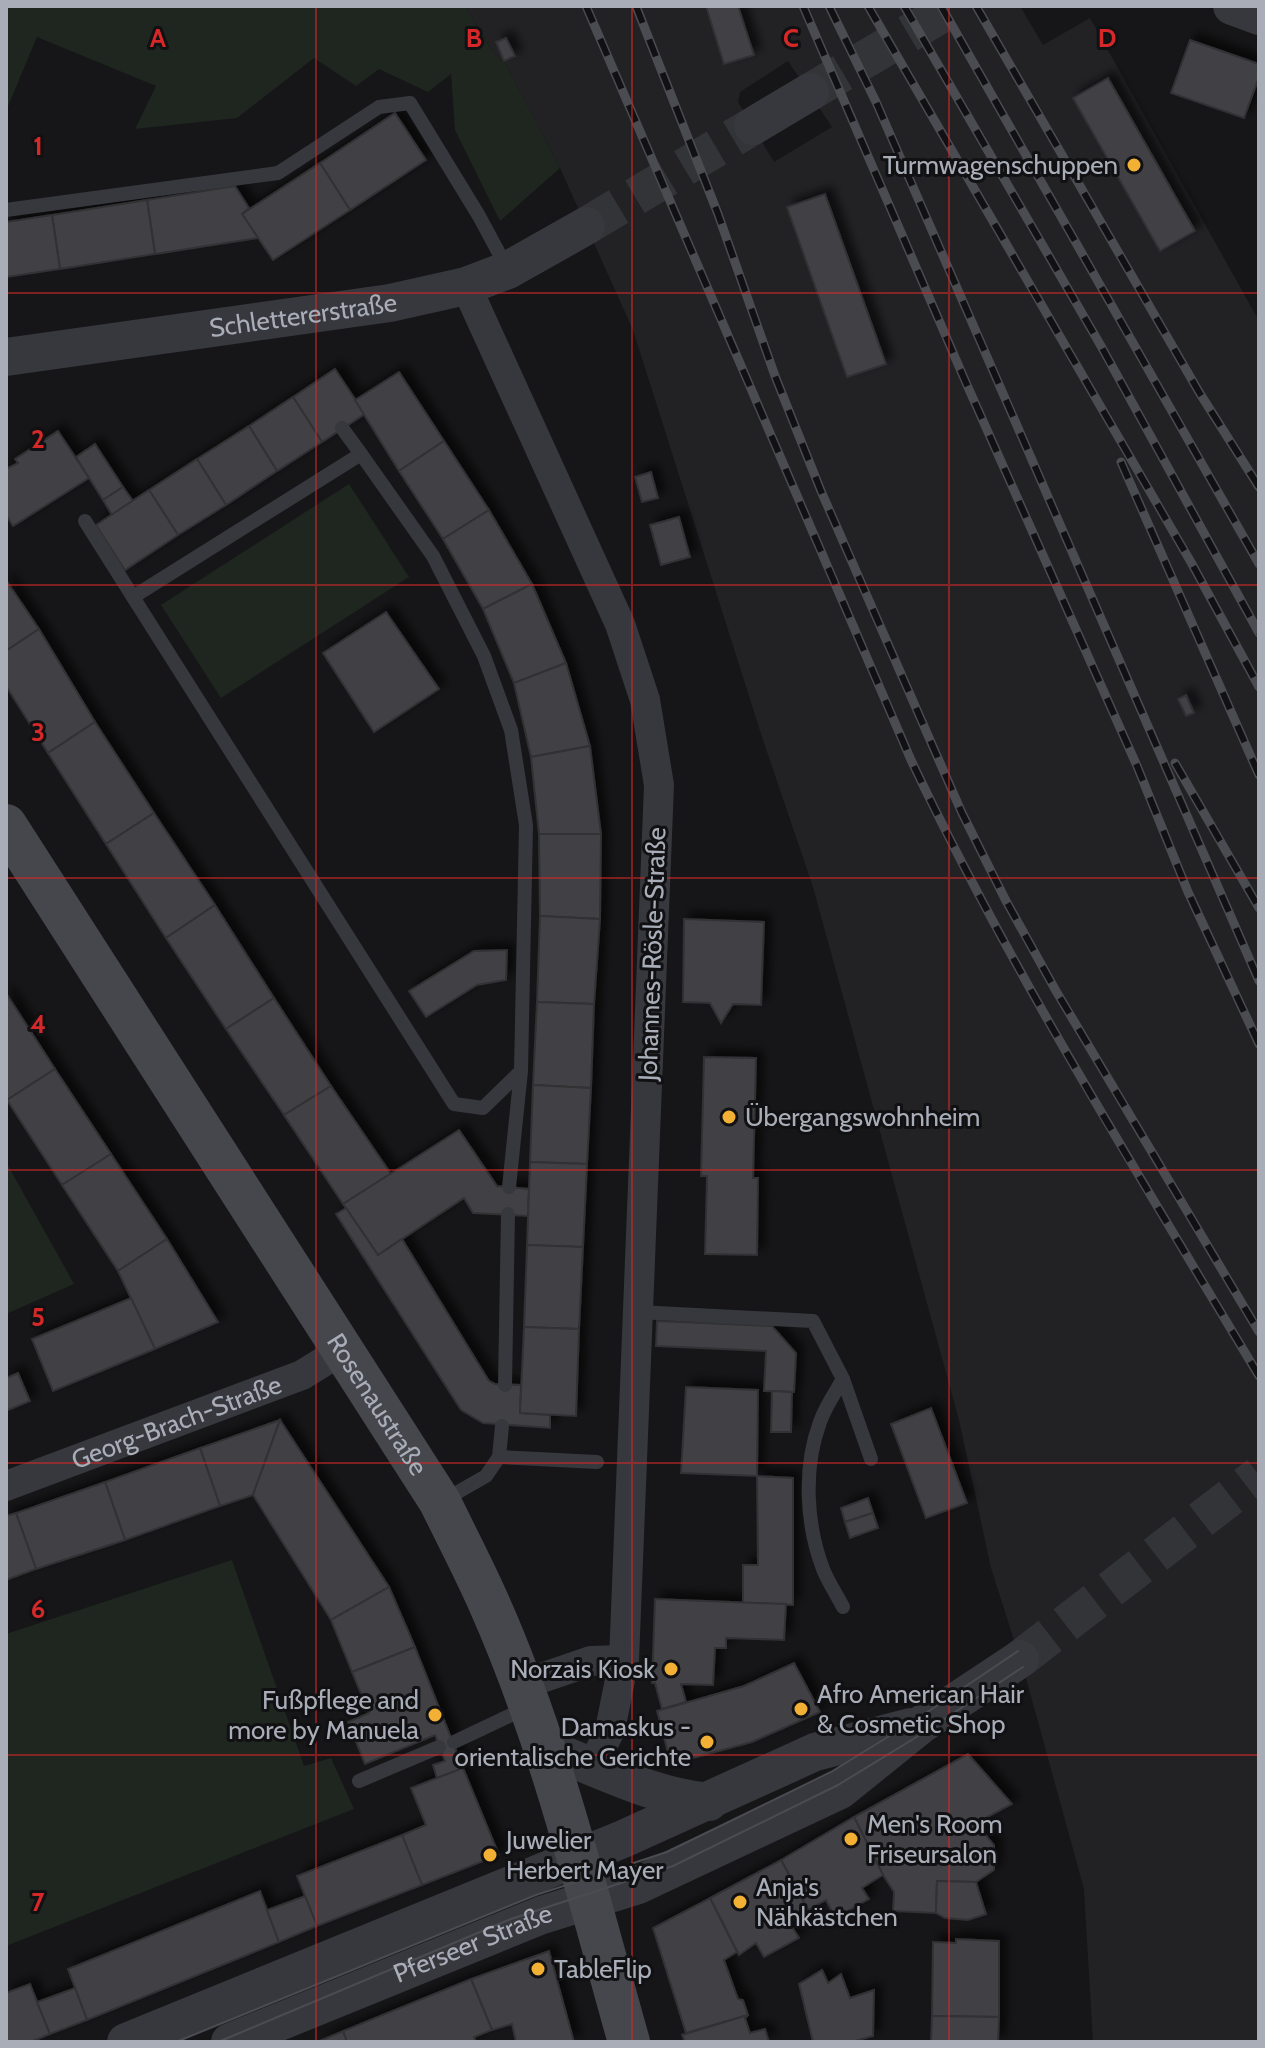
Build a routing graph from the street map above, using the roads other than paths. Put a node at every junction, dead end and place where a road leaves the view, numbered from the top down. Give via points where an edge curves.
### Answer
1 (1232, 6) edge
2 (1259, 16) edge
3 (810, 92) tunnel mouth
4 (753, 126) tunnel mouth
5 (6, 210) edge
6 (586, 226) tunnel mouth
7 (508, 270) junction
8 (466, 286) junction
9 (6, 357) edge
10 (342, 428) dead end
11 (361, 454) junction
12 (85, 521) dead end
13 (133, 597) junction
14 (8, 833) edge
15 (521, 1071) junction
16 (509, 1187) dead end
17 (508, 1214) dead end
18 (638, 1312) junction
19 (344, 1349) junction
20 (843, 1379) junction
21 (505, 1385) dead end
22 (502, 1426) dead end
23 (499, 1457) junction
24 (871, 1459) dead end
25 (597, 1462) dead end
26 (6, 1486) edge
27 (440, 1502) junction
28 (843, 1607) dead end
29 (1020, 1659) tunnel mouth
30 (624, 1660) junction
31 (525, 1696) junction
32 (922, 1724) junction
33 (542, 1747) junction
34 (593, 1765) junction
35 (359, 1781) dead end
36 (709, 1802) junction
37 (583, 1877) junction
38 (181, 2032) edge
39 (126, 2042) edge
40 (230, 2042) edge
41 (629, 2042) edge

1 - 2 street
3 - 4 street
5 - 7 lane via 278,173 379,107 410,103
6 - 7 street, Schlettererstraße
7 - 8 street, Schlettererstraße
8 - 9 street, Schlettererstraße via 390,303
8 - 18 street, Johannes-Rösle-Straße via 620,624 645,700 659,785
10 - 11 lane
11 - 13 lane
11 - 15 lane via 433,556 484,656 511,730 526,825
12 - 13 lane
13 - 15 lane via 454,1104 483,1108
14 - 19 main road, Rosenaustraße
15 - 16 lane
17 - 21 lane
18 - 20 lane via 813,1321
18 - 30 street, Johannes-Rösle-Straße
19 - 26 street, Georg-Brach-Straße via 302,1375
19 - 27 main road, Rosenaustraße
20 - 24 lane
20 - 28 lane via 820,1421 809,1488 809,1517 823,1569
22 - 23 lane
23 - 25 lane
23 - 27 lane via 486,1476
27 - 31 main road, Rosenaustraße via 489,1601
29 - 32 street, Pferseer Straße
30 - 31 street via 591,1661
30 - 34 street, Johannes-Rösle-Straße via 610,1730
31 - 33 main road, Rosenaustraße
31 - 35 lane via 446,1744
32 - 36 street, Pferseer Straße via 815,1752
32 - 37 street, Pferseer Straße via 840,1790 686,1864 638,1885
33 - 34 street
33 - 37 main road, Rosenaustraße
34 - 36 street via 637,1786
36 - 37 street, Pferseer Straße
37 - 38 street, Pferseer Straße via 529,1877
37 - 40 street, Pferseer Straße via 542,1915
37 - 41 main road, Rosenaustraße
38 - 39 street, Pferseer Straße

